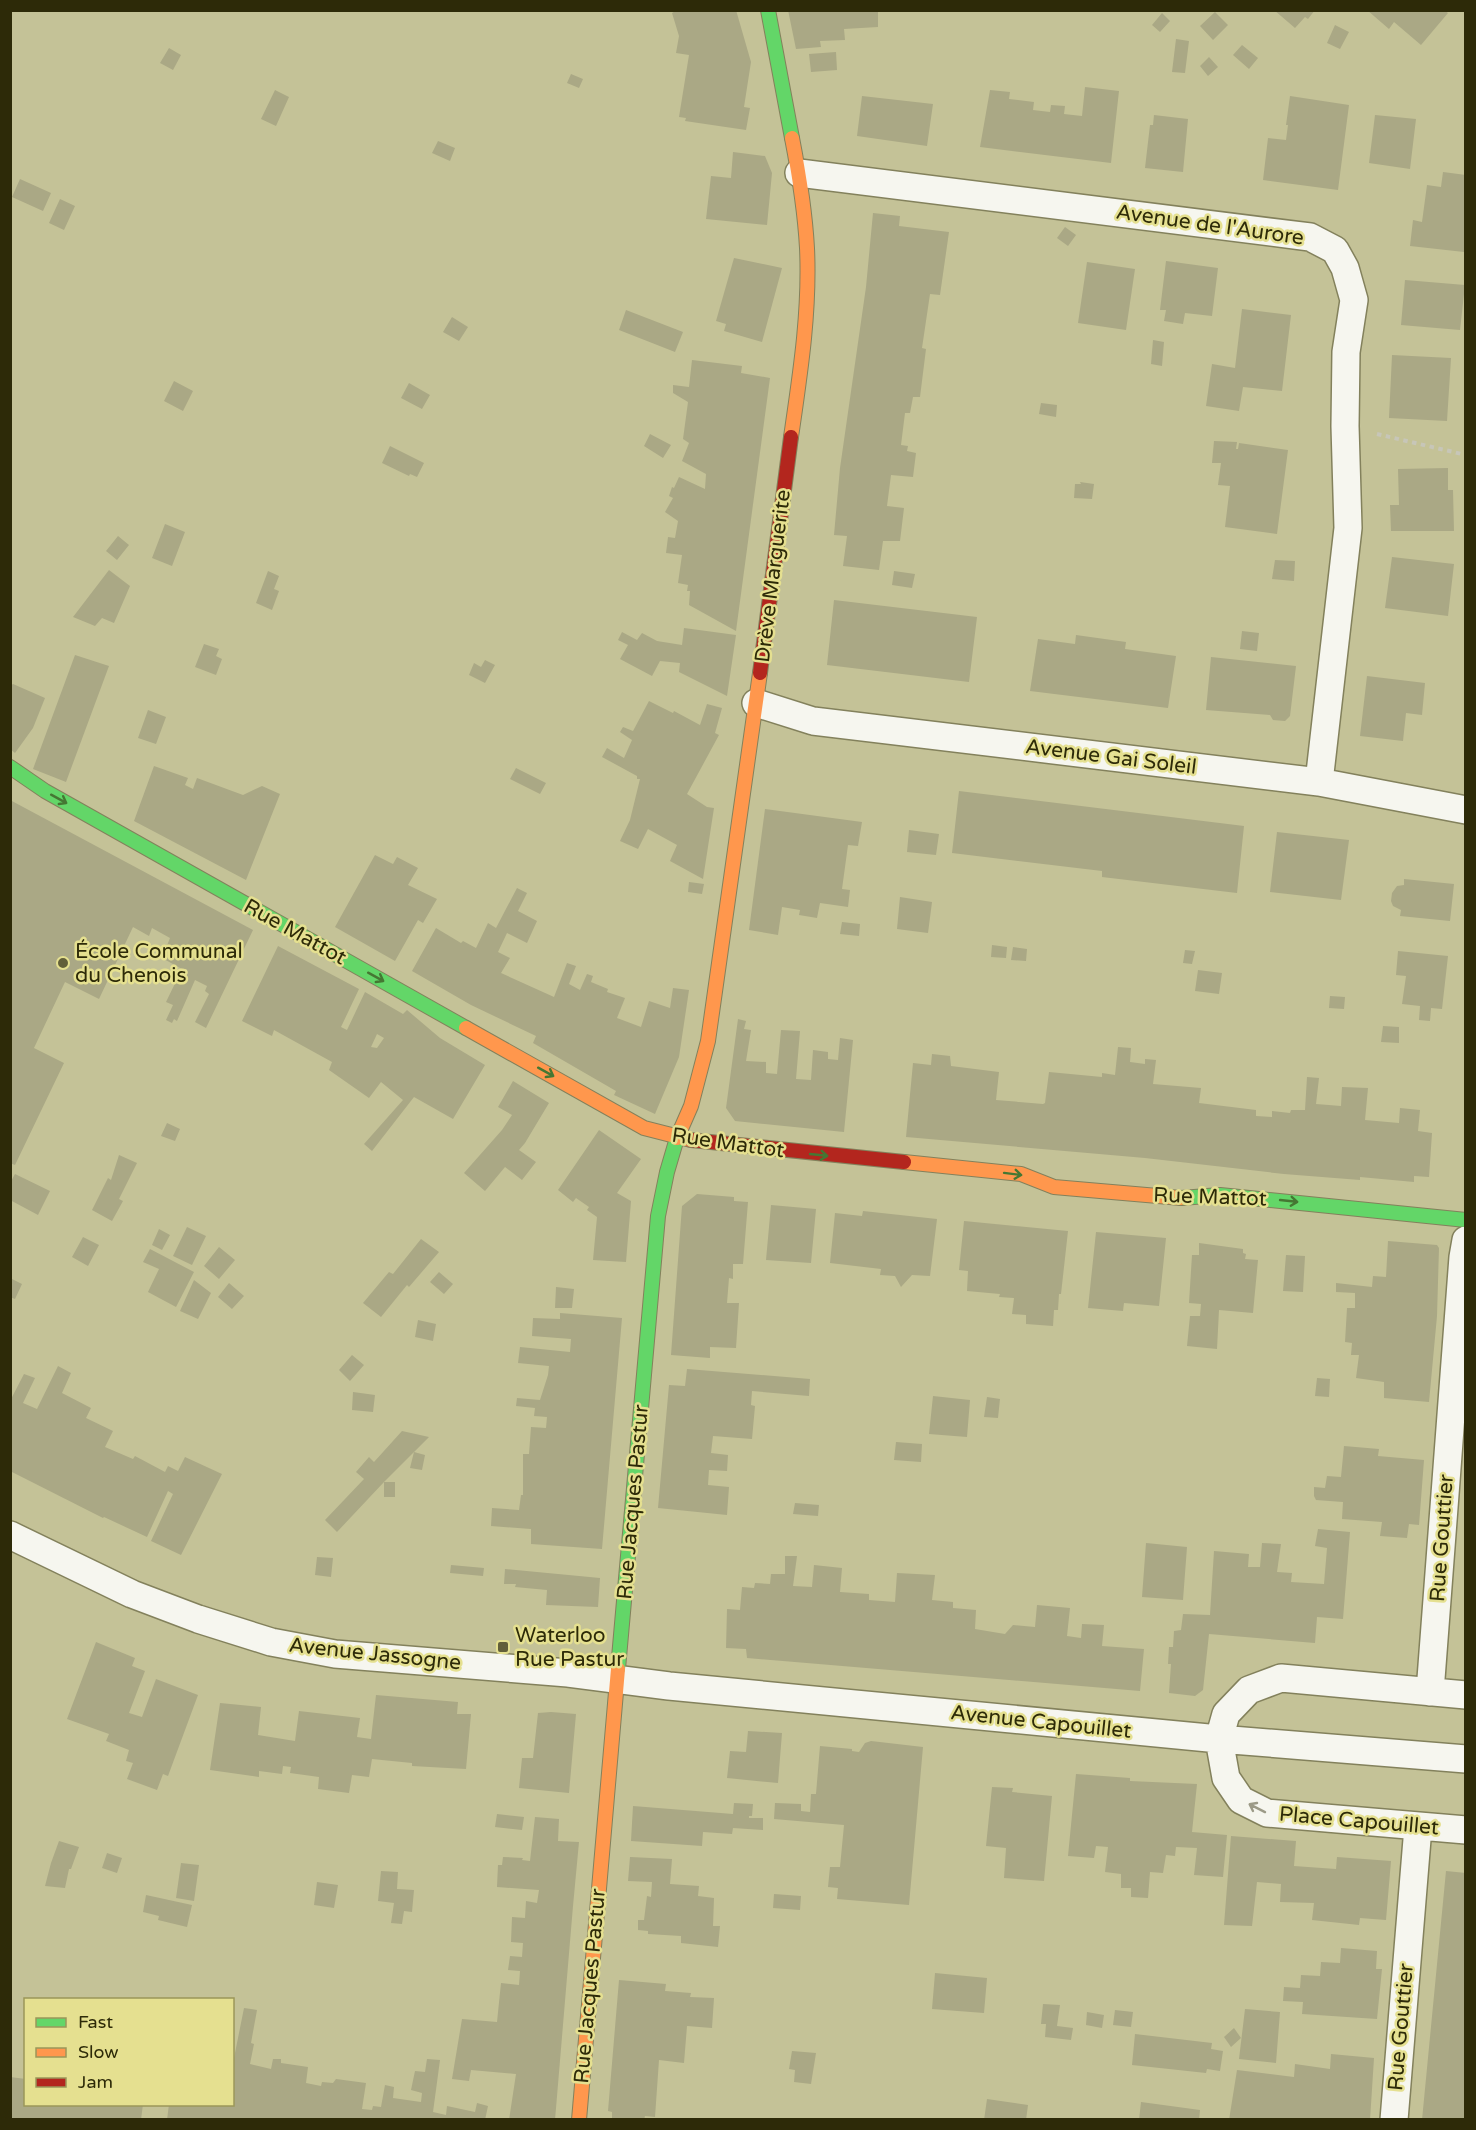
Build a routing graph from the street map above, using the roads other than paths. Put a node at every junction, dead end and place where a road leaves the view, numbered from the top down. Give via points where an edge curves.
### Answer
1 (768, 10) edge
2 (799, 173) junction
3 (756, 703) junction
4 (10, 767) edge
5 (1319, 782) junction
6 (1466, 810) edge
7 (677, 1138) junction
8 (1466, 1220) edge
9 (1466, 1240) edge
10 (10, 1535) edge
11 (617, 1679) junction
12 (1430, 1692) junction
13 (1466, 1695) edge
14 (1219, 1739) junction
15 (1466, 1759) edge
16 (1418, 1827) junction
17 (1466, 1830) edge
18 (579, 2120) edge
19 (1394, 2120) edge

1 - 2 street, Drève Marguerite
2 - 3 street, Drève Marguerite via 807,249 804,342
2 - 5 street, Avenue de l'Aurore via 1310,237 1335,250 1354,300 1346,352 1348,528
3 - 5 street, Avenue Gai Soleil via 813,721
3 - 7 street, Drève Marguerite via 708,1041 691,1106
4 -> 7 street, Rue Mattot via 45,791 644,1128
5 - 6 street, Avenue Gai Soleil
7 -> 8 street, Rue Mattot via 1021,1174 1054,1187 1179,1198 1220,1195
7 - 11 street, Rue Jacques Pastur via 658,1216
9 - 12 street, Rue Gouttier
10 - 11 street, Avenue Jassogne via 132,1594 271,1642 335,1654
11 - 14 street, Avenue Capouillet
11 - 18 street, Rue Jacques Pastur
12 - 13 street, Place Capouillet
12 - 14 street, Place Capouillet via 1281,1678 1249,1690 1226,1714
14 - 15 street, Avenue Capouillet
16 -> 14 street, Place Capouillet via 1267,1813 1241,1800 1226,1778
16 - 17 street, Place Capouillet
16 - 19 street, Rue Gouttier

